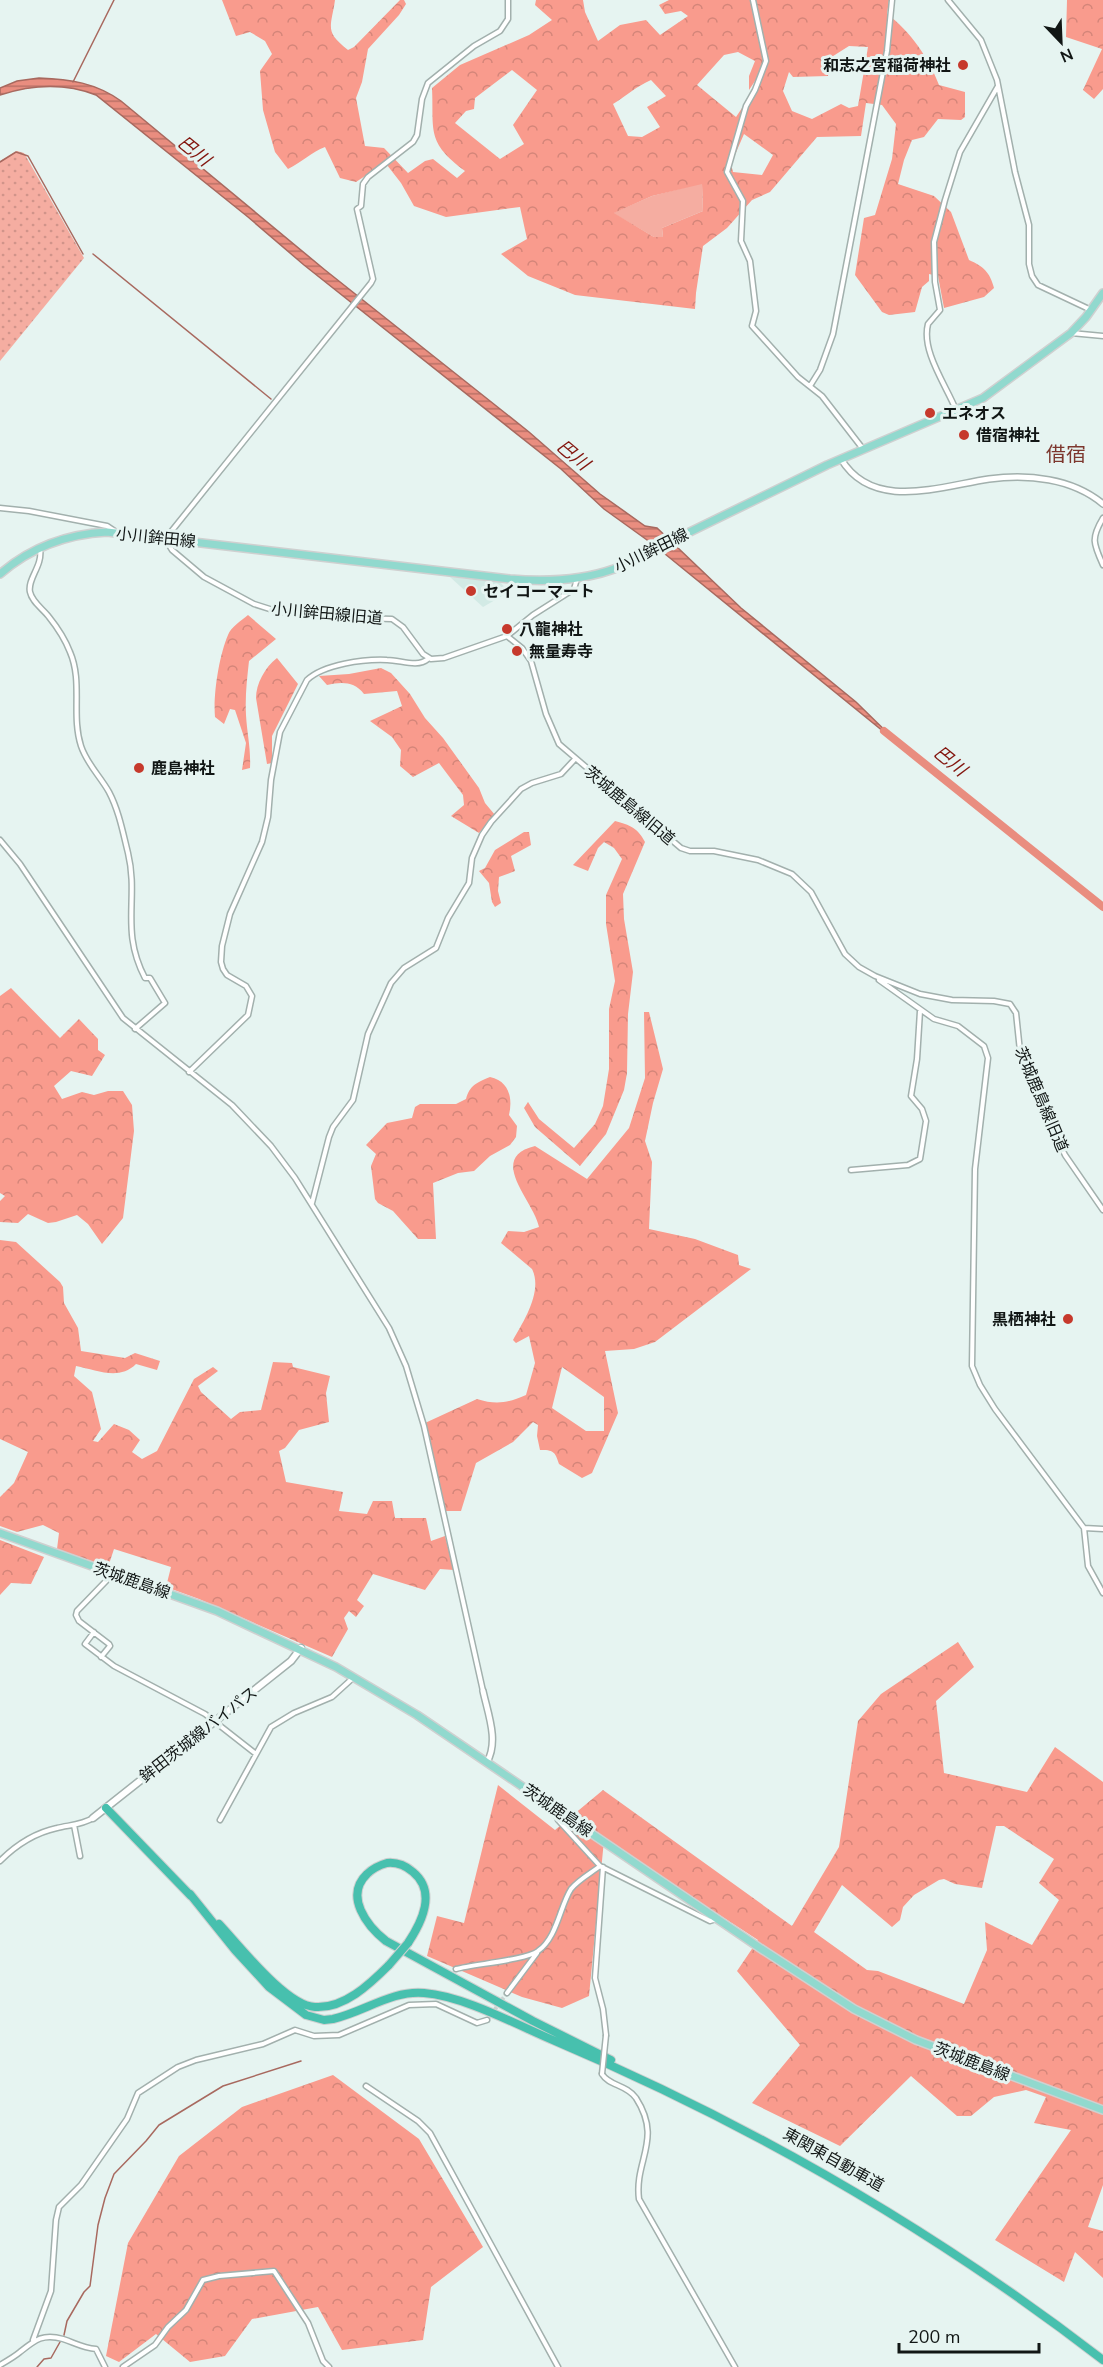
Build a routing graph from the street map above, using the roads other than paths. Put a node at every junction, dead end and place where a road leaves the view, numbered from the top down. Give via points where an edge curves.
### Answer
1 (508, 0) edge
2 (753, 0) edge
3 (892, 0) edge
4 (948, 0) edge
5 (999, 85) junction
6 (1103, 293) edge
7 (1091, 311) junction
8 (1071, 333) junction
9 (1103, 336) edge
10 (810, 386) junction
11 (956, 411) junction
12 (863, 449) junction
13 (841, 459) junction
14 (1103, 504) edge
15 (0, 508) edge
16 (1103, 518) edge
17 (117, 532) junction
18 (168, 538) junction
19 (40, 548) junction
20 (1103, 565) edge
21 (0, 574) edge
22 (577, 579) junction
23 (507, 636) junction
24 (428, 659) junction
25 (575, 759) junction
26 (0, 840) edge
27 (875, 976) junction
28 (920, 1011) junction
29 (135, 1029) junction
30 (189, 1072) junction
31 (851, 1170) dead end
32 (311, 1204) junction
33 (1103, 1210) edge
34 (1084, 1528) junction
35 (1103, 1529) edge
36 (0, 1533) edge
37 (110, 1572) junction
38 (1103, 1593) edge
39 (94, 1632) junction
40 (301, 1648) junction
41 (101, 1657) junction
42 (355, 1677) junction
43 (483, 1691) joint
44 (215, 1721) junction
45 (256, 1754) junction
46 (487, 1762) junction
47 (106, 1808) junction
48 (557, 1810) junction
49 (93, 1818) joint
50 (220, 1820) dead end
51 (74, 1825) junction
52 (80, 1856) dead end
53 (0, 1861) edge
54 (602, 1866) junction
55 (190, 1894) junction
56 (717, 1919) junction
57 (538, 1951) junction
58 (456, 1969) dead end
59 (507, 1993) tunnel mouth
60 (487, 2020) dead end
61 (366, 2086) dead end
62 (1103, 2110) edge
63 (33, 2340) junction
64 (1103, 2354) edge
65 (1103, 2360) edge
66 (0, 2366) edge
67 (105, 2367) edge
68 (123, 2367) edge
69 (329, 2367) edge
70 (558, 2367) edge
71 (735, 2367) edge

1 - 18 street via 504,26 428,83 417,135 363,184 361,206 357,209 373,279
2 - 10 street via 766,61 746,106 728,172 743,200 741,242 750,261 756,311 752,326
3 - 10 street via 887,51 833,334
4 - 5 street via 981,40
5 - 7 street via 1029,225 1032,276 1038,285
5 - 11 street via 960,152 934,242 940,310 928,324 928,340 934,365
6 - 7 main road, 小川鉾田線
7 - 8 main road, 小川鉾田線
8 - 9 street
8 - 11 main road, 小川鉾田線 via 997,389
10 - 12 street via 830,405
11 - 12 main road, 小川鉾田線
12 - 13 main road, 小川鉾田線
13 - 14 street via 860,479 889,491 1033,477 1083,490
13 - 22 main road, 小川鉾田線 via 614,569
15 - 17 street via 107,526
16 - 20 street via 1094,539
17 - 18 main road, 小川鉾田線
17 - 19 main road, 小川鉾田線 via 75,536
18 - 22 main road, 小川鉾田線 via 510,579
18 - 24 street, 小川鉾田線旧道 via 166,542 172,550 204,577 243,599 276,610 392,619
19 - 21 main road, 小川鉾田線
19 - 29 street via 30,593 60,633 74,661 75,721 81,747 114,802 129,855 134,952 145,978 150,978 165,1003
22 - 23 street via 574,589
23 - 24 street via 444,658
23 - 25 street, 茨城鹿島線旧道 via 529,656 551,728 559,744
24 - 30 street via 419,664 386,660 330,667 307,680 280,732 262,842 230,914 222,946 223,969 246,986 252,996 248,1016
25 - 27 street, 茨城鹿島線旧道 via 685,850 758,860 792,874 811,892 845,954
25 - 32 street via 561,774 521,789 491,822 474,849 468,883 436,948 404,968 391,983 368,1034 353,1100 329,1137
26 - 29 street via 114,1006
27 - 28 street
27 - 33 street, 茨城鹿島線旧道 via 920,994 1004,1002 1014,1008 1020,1051 1040,1102 1065,1155
28 - 31 street via 911,1096 926,1121 920,1159 908,1165
28 - 34 street via 958,1026 984,1046 988,1058 975,1169 972,1366 995,1409
29 - 30 street
30 - 32 street via 261,1133
32 - 43 street via 386,1322 406,1366 424,1426
34 - 35 street
34 - 38 street via 1088,1566
36 - 37 main road, 茨城鹿島線
37 - 39 street via 76,1612 79,1621
37 - 40 main road, 茨城鹿島線 via 217,1611
39 - 41 street via 85,1644
39 - 41 street via 110,1645
40 - 42 main road, 茨城鹿島線
40 - 44 main road, 鉾田茨城線バイパス via 291,1661
41 - 44 street
42 - 45 street via 332,1696 271,1728
42 - 46 main road, 茨城鹿島線
43 - 46 street via 494,1741
44 - 45 street
44 - 47 main road, 鉾田茨城線バイパス
45 - 50 street
46 - 48 main road, 茨城鹿島線
47 - 49 main road, 鉾田茨城線バイパス
47 - 55 highway
48 - 54 street via 558,1820
48 - 56 main road, 茨城鹿島線
49 - 51 street
51 - 52 street
51 - 53 street via 35,1834
54 - 56 street via 710,1921
54 - 57 street via 571,1889 559,1920
54 - 71 street, bridge via 595,1978 606,2035 602,2074 604,2079 629,2089 638,2102 649,2132 639,2199
55 - 64 highway, 東関東自動車道, bridge via 290,1997 305,2006 324,2006 361,1989 389,1965 408,1943 425,1906 418,1876 404,1866 387,1863 372,1870 364,1876 358,1895 363,1915 386,1941 532,2021 770,2138 870,2194 1005,2282
55 - 65 highway, 東関東自動車道 via 265,1984 306,2015 324,2020 399,1995 437,1994 636,2075 899,2216 1003,2285
56 - 62 main road, 茨城鹿島線 via 872,2019 916,2040
57 - 58 street
57 - 59 street
60 - 63 street via 477,2023 436,2004 409,2005 339,2036 322,2037 295,2030 263,2044 196,2060 138,2093 127,2119 81,2185 59,2207 51,2291
61 - 70 street via 430,2133
63 - 66 street
63 - 67 street via 55,2337 96,2349
68 - 69 street via 155,2344 186,2310 203,2280 274,2271 308,2323

